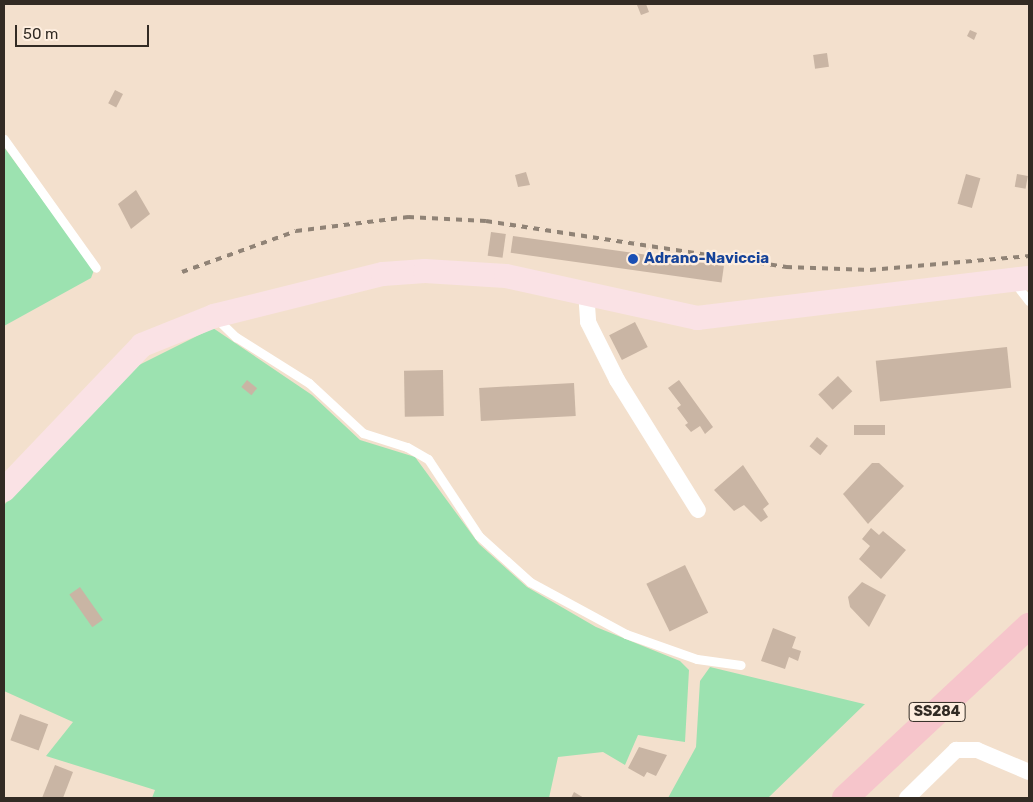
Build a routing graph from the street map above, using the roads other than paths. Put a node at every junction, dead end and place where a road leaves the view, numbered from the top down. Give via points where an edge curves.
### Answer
1 (4, 139) edge
2 (96, 268) dead end
3 (1021, 279) edge
4 (586, 291) junction
5 (1029, 301) edge
6 (214, 316) junction
7 (4, 490) edge
8 (698, 510) dead end
9 (1029, 626) edge
10 (741, 665) dead end
11 (1029, 772) edge
12 (845, 798) edge
13 (907, 798) edge

1 - 2 lane
3 - 4 main road via 717,318 673,315
3 - 5 lane
4 - 6 main road via 506,276 425,271 384,274
4 - 8 street via 588,322 617,380
6 - 7 main road via 142,345
6 - 10 lane via 236,337 309,383 363,433 407,447 428,459 480,536 530,582 626,634 697,659
9 - 12 main road, SS284
11 - 13 street via 978,750 956,750

